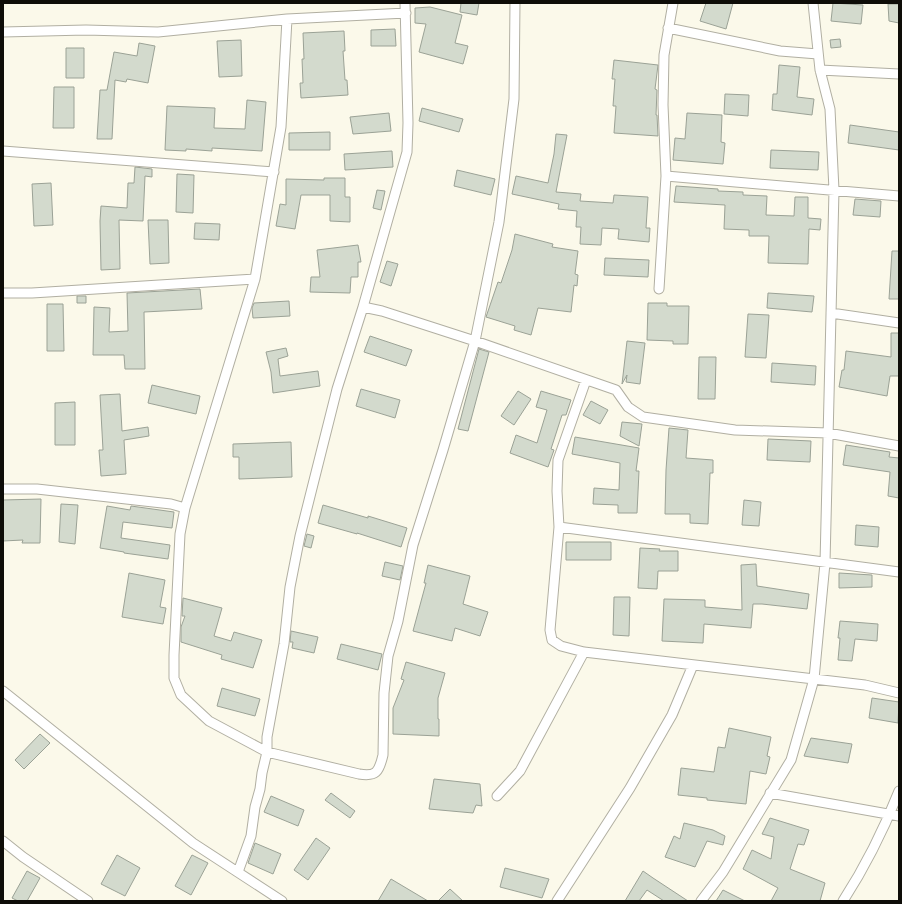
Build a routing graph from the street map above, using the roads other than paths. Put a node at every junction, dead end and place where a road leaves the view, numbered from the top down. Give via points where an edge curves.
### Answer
1 (515, 3) edge
2 (673, 3) edge
3 (813, 3) edge
4 (405, 8) edge
5 (287, 19) junction
6 (668, 28) junction
7 (3, 32) edge
8 (818, 54) junction
9 (820, 70) junction
10 (899, 74) edge
11 (3, 151) edge
12 (274, 172) junction
13 (666, 176) junction
14 (834, 190) junction
15 (899, 196) edge
16 (255, 279) junction
17 (659, 289) dead end
18 (3, 294) edge
19 (363, 307) junction
20 (831, 313) junction
21 (899, 323) edge
22 (475, 341) junction
23 (586, 380) junction
24 (828, 433) junction
25 (899, 446) edge
26 (3, 489) edge
27 (185, 508) junction
28 (559, 527) junction
29 (825, 563) junction
30 (899, 572) edge
31 (584, 652) junction
32 (693, 665) junction
33 (814, 679) junction
34 (3, 690) edge
35 (899, 693) edge
36 (267, 752) junction
37 (899, 791) edge
38 (770, 794) junction
39 (497, 796) dead end
40 (894, 815) edge
41 (3, 840) edge
42 (238, 872) junction
43 (88, 901) edge
44 (282, 901) edge
45 (557, 901) edge
46 (701, 901) edge
47 (843, 901) edge

1 - 22 street via 514,92 510,131 499,222
2 - 6 street
3 - 8 street
4 - 5 street
4 - 19 street via 407,152
5 - 7 street via 158,32
5 - 12 street via 283,105
6 - 8 street via 780,51
6 - 13 street via 664,55 663,105
8 - 9 street
9 - 10 street
9 - 14 street via 830,109
11 - 12 street
12 - 16 street
13 - 14 street
13 - 17 street
14 - 15 street
14 - 20 street
16 - 18 street
16 - 27 street
19 - 22 street
19 - 36 street via 337,389 300,536 267,737
20 - 21 street
20 - 24 street
22 - 23 street
22 - 36 street via 413,545 398,621 388,656 381,765 377,772 370,776
23 - 24 street via 616,390 628,407 643,417 735,430
23 - 28 street via 558,460
24 - 25 street
24 - 29 street
26 - 27 street via 37,490 171,504
27 - 36 street via 180,534 174,678 181,695 209,721
28 - 29 street
28 - 31 street via 550,630 552,640 561,646
29 - 30 street
29 - 33 street
31 - 32 street
31 - 39 street via 520,771
32 - 33 street
32 - 45 street via 672,715 630,788
33 - 35 street via 865,685
33 - 38 street via 791,760
34 - 42 street via 193,843
36 - 42 street via 251,836
37 - 40 street
38 - 40 street
38 - 46 street via 723,872
40 - 47 street
41 - 43 street via 23,858
42 - 44 street

